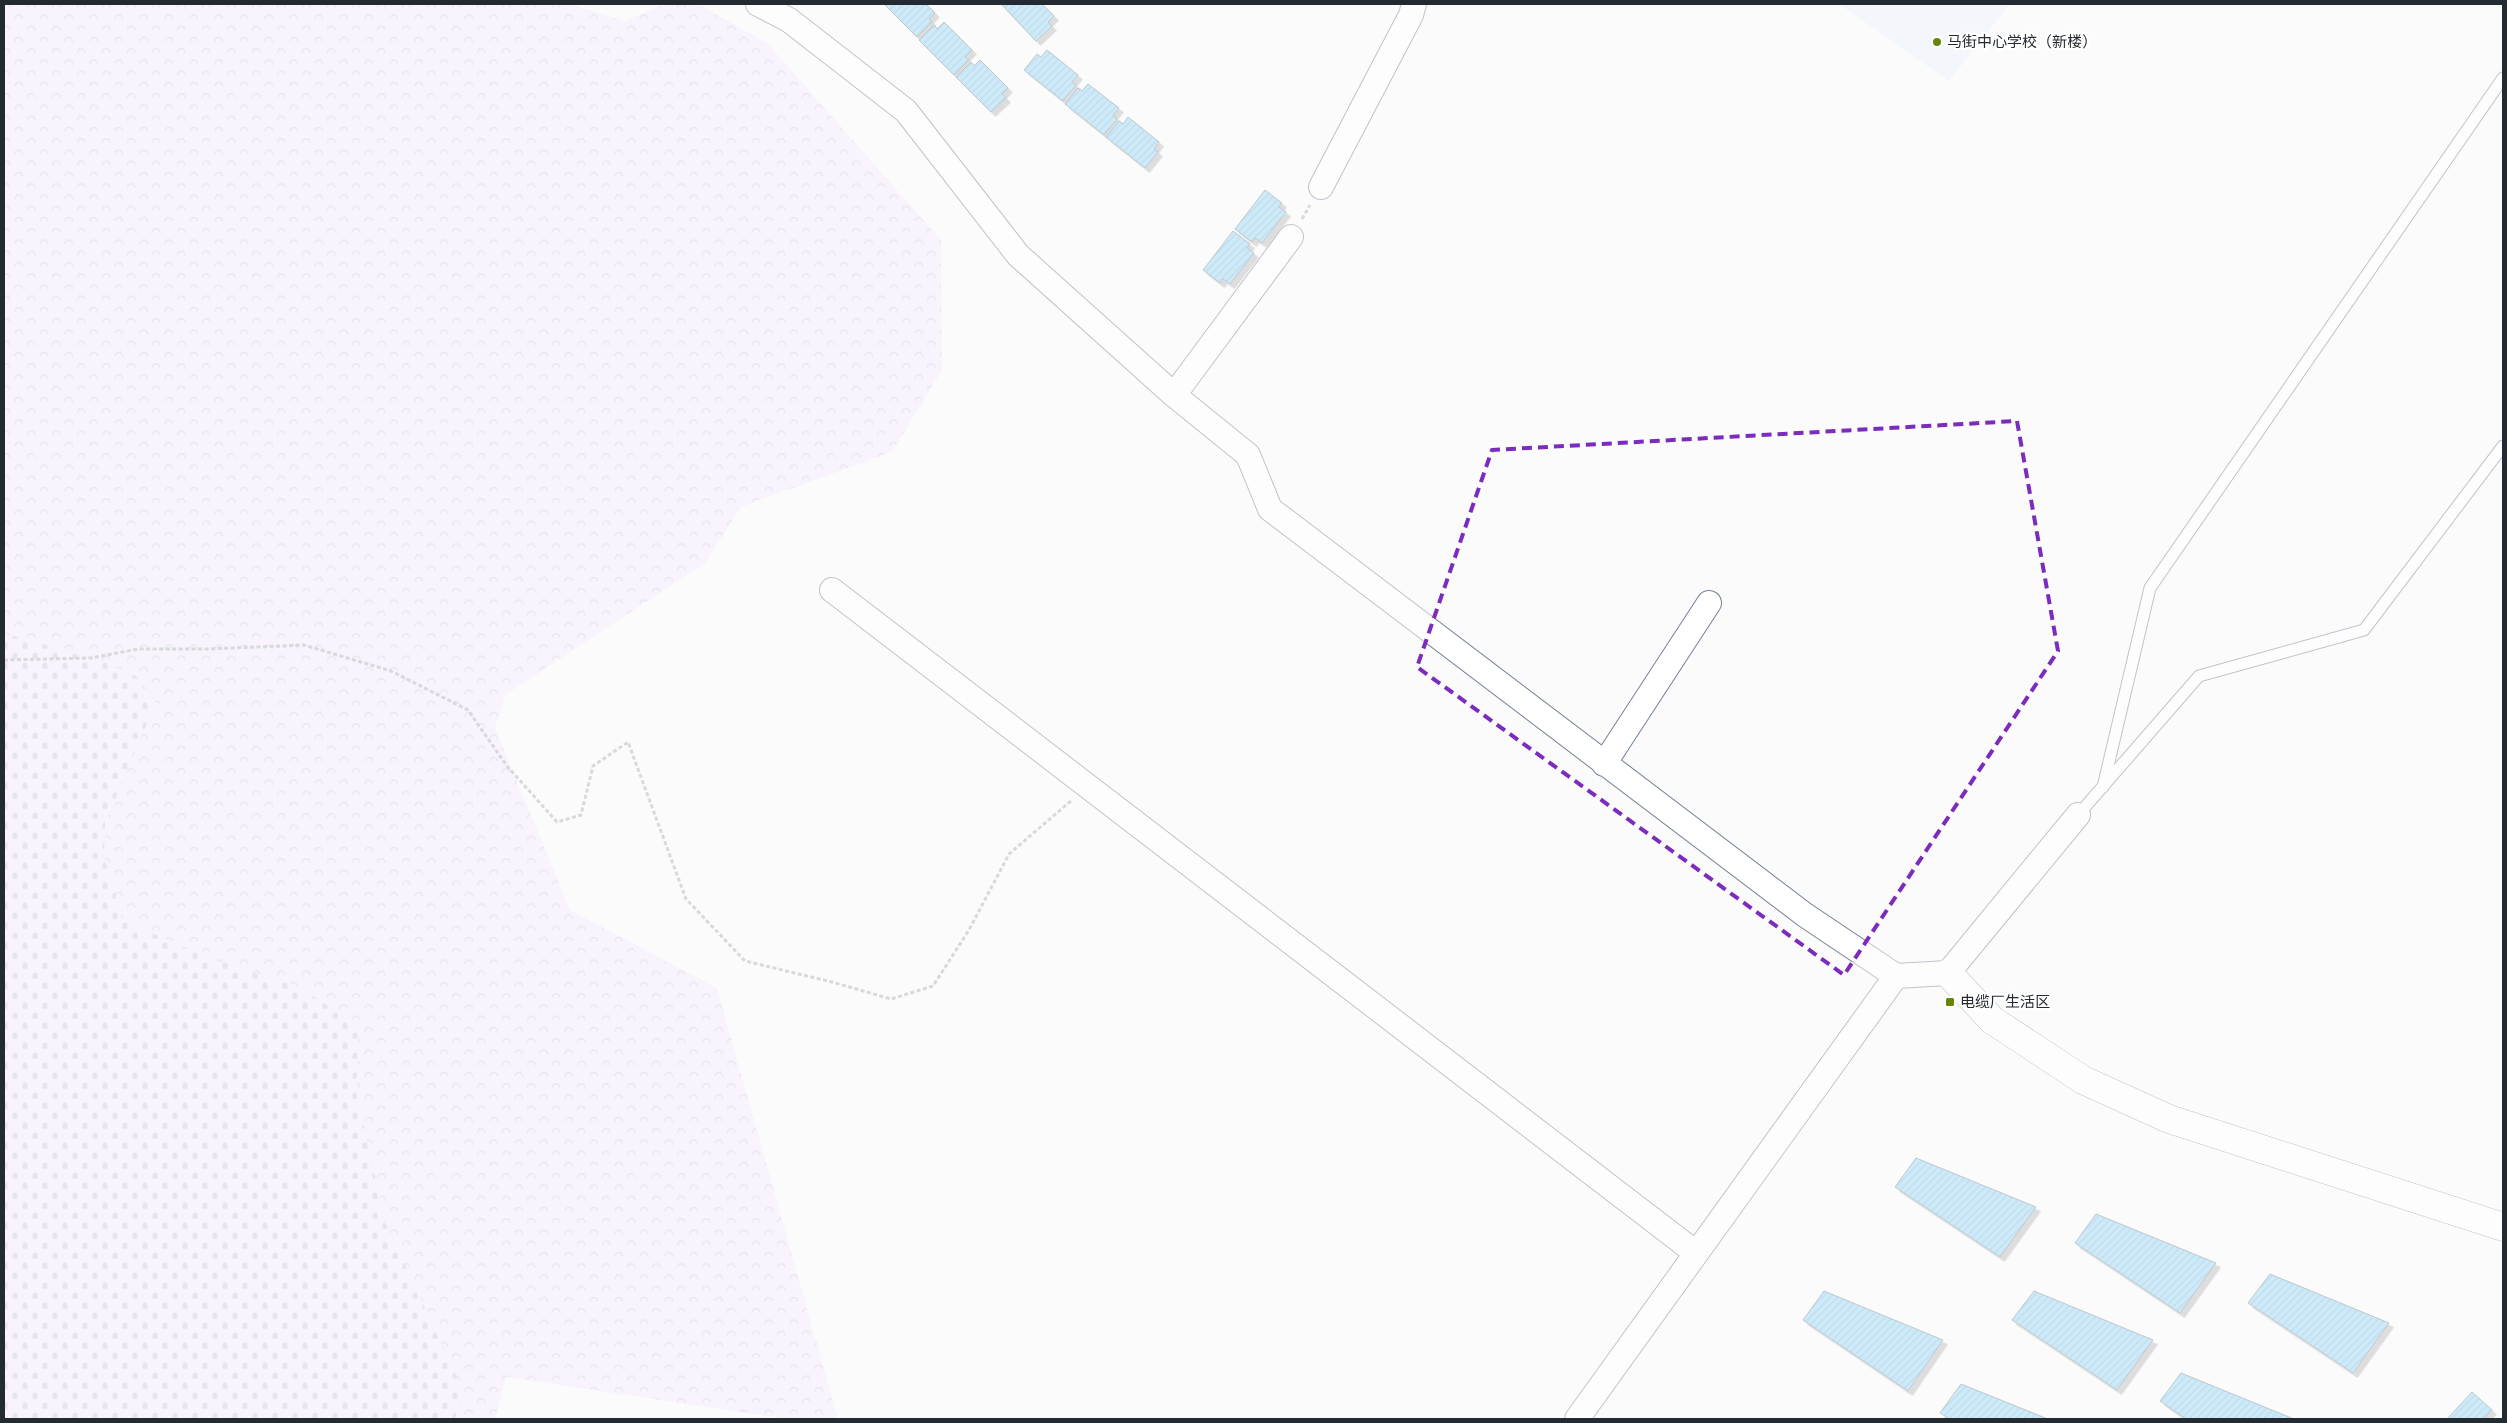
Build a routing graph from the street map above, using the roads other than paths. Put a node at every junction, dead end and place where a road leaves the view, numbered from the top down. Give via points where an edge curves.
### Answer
1 (758, 4) edge
2 (1414, 4) edge
3 (2503, 78) edge
4 (1321, 188) road end
5 (1291, 237) road end
6 (1174, 395) junction
7 (2503, 446) edge
8 (832, 590) dead end
9 (1709, 603) dead end
10 (1604, 764) junction
11 (2103, 786) junction
12 (2078, 815) joint
13 (1948, 973) junction
14 (1896, 976) junction
15 (2503, 1227) edge
16 (1696, 1253) junction
17 (1577, 1419) edge

1 - 6 street via 789,20 906,111 1018,255
2 - 4 street
3 - 11 lane via 2150,588
5 - 6 street
6 - 10 street via 1248,455 1270,510
7 - 11 lane via 2364,630 2199,676
8 - 16 street
9 - 10 street
10 - 14 street via 1804,915
11 - 12 lane
12 - 13 street
13 - 14 street
13 - 15 street via 1992,1020 2083,1080 2169,1119
14 - 16 street
16 - 17 street

